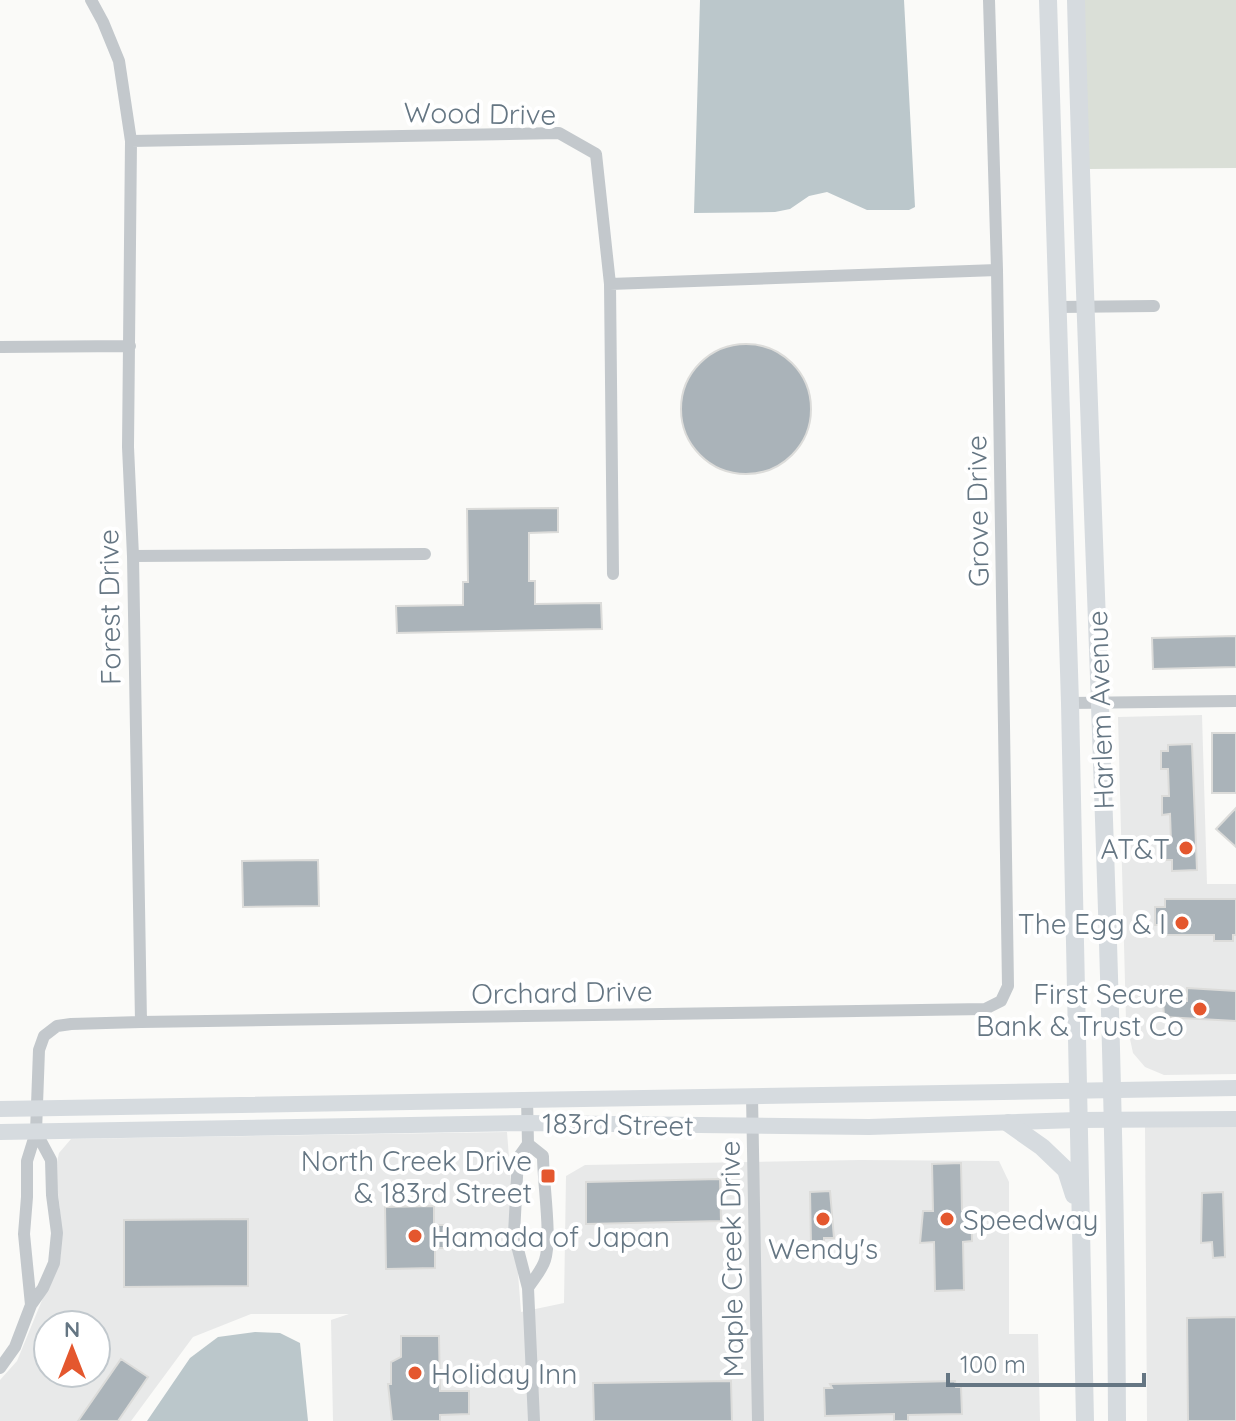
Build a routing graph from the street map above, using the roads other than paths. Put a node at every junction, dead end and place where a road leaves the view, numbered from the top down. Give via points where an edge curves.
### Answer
1 (91, 0) edge
2 (989, 0) edge
3 (1048, 0) edge
4 (1076, 0) edge
5 (131, 141) junction
6 (997, 270) junction
7 (610, 284) junction
8 (1083, 306) junction
9 (1154, 306) dead end
10 (1059, 307) junction
11 (130, 346) junction
12 (0, 347) edge
13 (425, 554) dead end
14 (133, 556) junction
15 (613, 574) dead end
16 (1236, 701) edge
17 (1070, 703) junction
18 (1098, 703) junction
19 (985, 1009) joint
20 (141, 1022) junction
21 (1236, 1088) edge
22 (1077, 1089) junction
23 (1111, 1089) junction
24 (752, 1096) junction
25 (527, 1098) junction
26 (37, 1108) junction
27 (0, 1109) edge
28 (1236, 1119) edge
29 (1077, 1120) junction
30 (1112, 1120) junction
31 (528, 1123) junction
32 (1008, 1123) junction
33 (752, 1125) junction
34 (0, 1132) edge
35 (36, 1132) junction
36 (528, 1144) junction
37 (1080, 1210) junction
38 (528, 1288) junction
39 (31, 1305) junction
40 (0, 1368) edge
41 (534, 1421) edge
42 (758, 1421) edge
43 (1085, 1421) edge
44 (1117, 1421) edge

1 - 5 street, Forest Drive via 119,61
2 - 6 street, Grove Drive
3 - 10 main road, Harlem Avenue
4 - 8 main road, Harlem Avenue
5 - 7 street, Wood Drive via 559,133 596,154
5 - 11 street, Forest Drive
6 - 7 street
6 - 19 street, Grove Drive via 1008,986 1001,1001
7 - 15 street, Wood Drive
8 - 9 street
8 - 10 street
8 - 18 main road, Harlem Avenue
10 - 17 main road, Harlem Avenue
11 - 12 street
11 - 14 street, Forest Drive
13 - 14 street
14 - 20 street, Forest Drive
16 - 18 street
17 - 18 street
17 - 22 main road, Harlem Avenue
18 - 23 main road, Harlem Avenue
19 - 20 street, Orchard Drive
20 - 26 street via 57,1026 44,1036
21 - 23 street, 183rd Street
22 - 23 street, 183rd Street
22 - 24 street, 183rd Street
22 - 29 main road, Harlem Avenue
23 - 30 main road, Harlem Avenue
24 - 25 street, 183rd Street
24 - 33 street, Maple Creek Drive
25 - 26 street, 183rd Street
25 - 31 street
26 - 27 street, 183rd Street
26 - 35 street
28 - 30 street, 183rd Street
29 - 30 street, 183rd Street
29 - 32 street, 183rd Street
29 - 37 main road, Harlem Avenue
30 - 44 main road, Harlem Avenue
31 - 33 street, 183rd Street
31 - 35 street, 183rd Street
31 - 36 street
32 - 33 street, 183rd Street
32 - 37 main road via 1066,1170
33 - 42 street, Maple Creek Drive
34 - 35 street, 183rd Street
35 - 39 street via 27,1161 24,1234
35 - 39 street via 51,1160 57,1233 54,1263
36 - 38 street via 518,1158 514,1234
36 - 38 street via 543,1156 547,1219 545,1261
37 - 43 main road, Harlem Avenue
38 - 41 street
39 - 40 street via 15,1347

